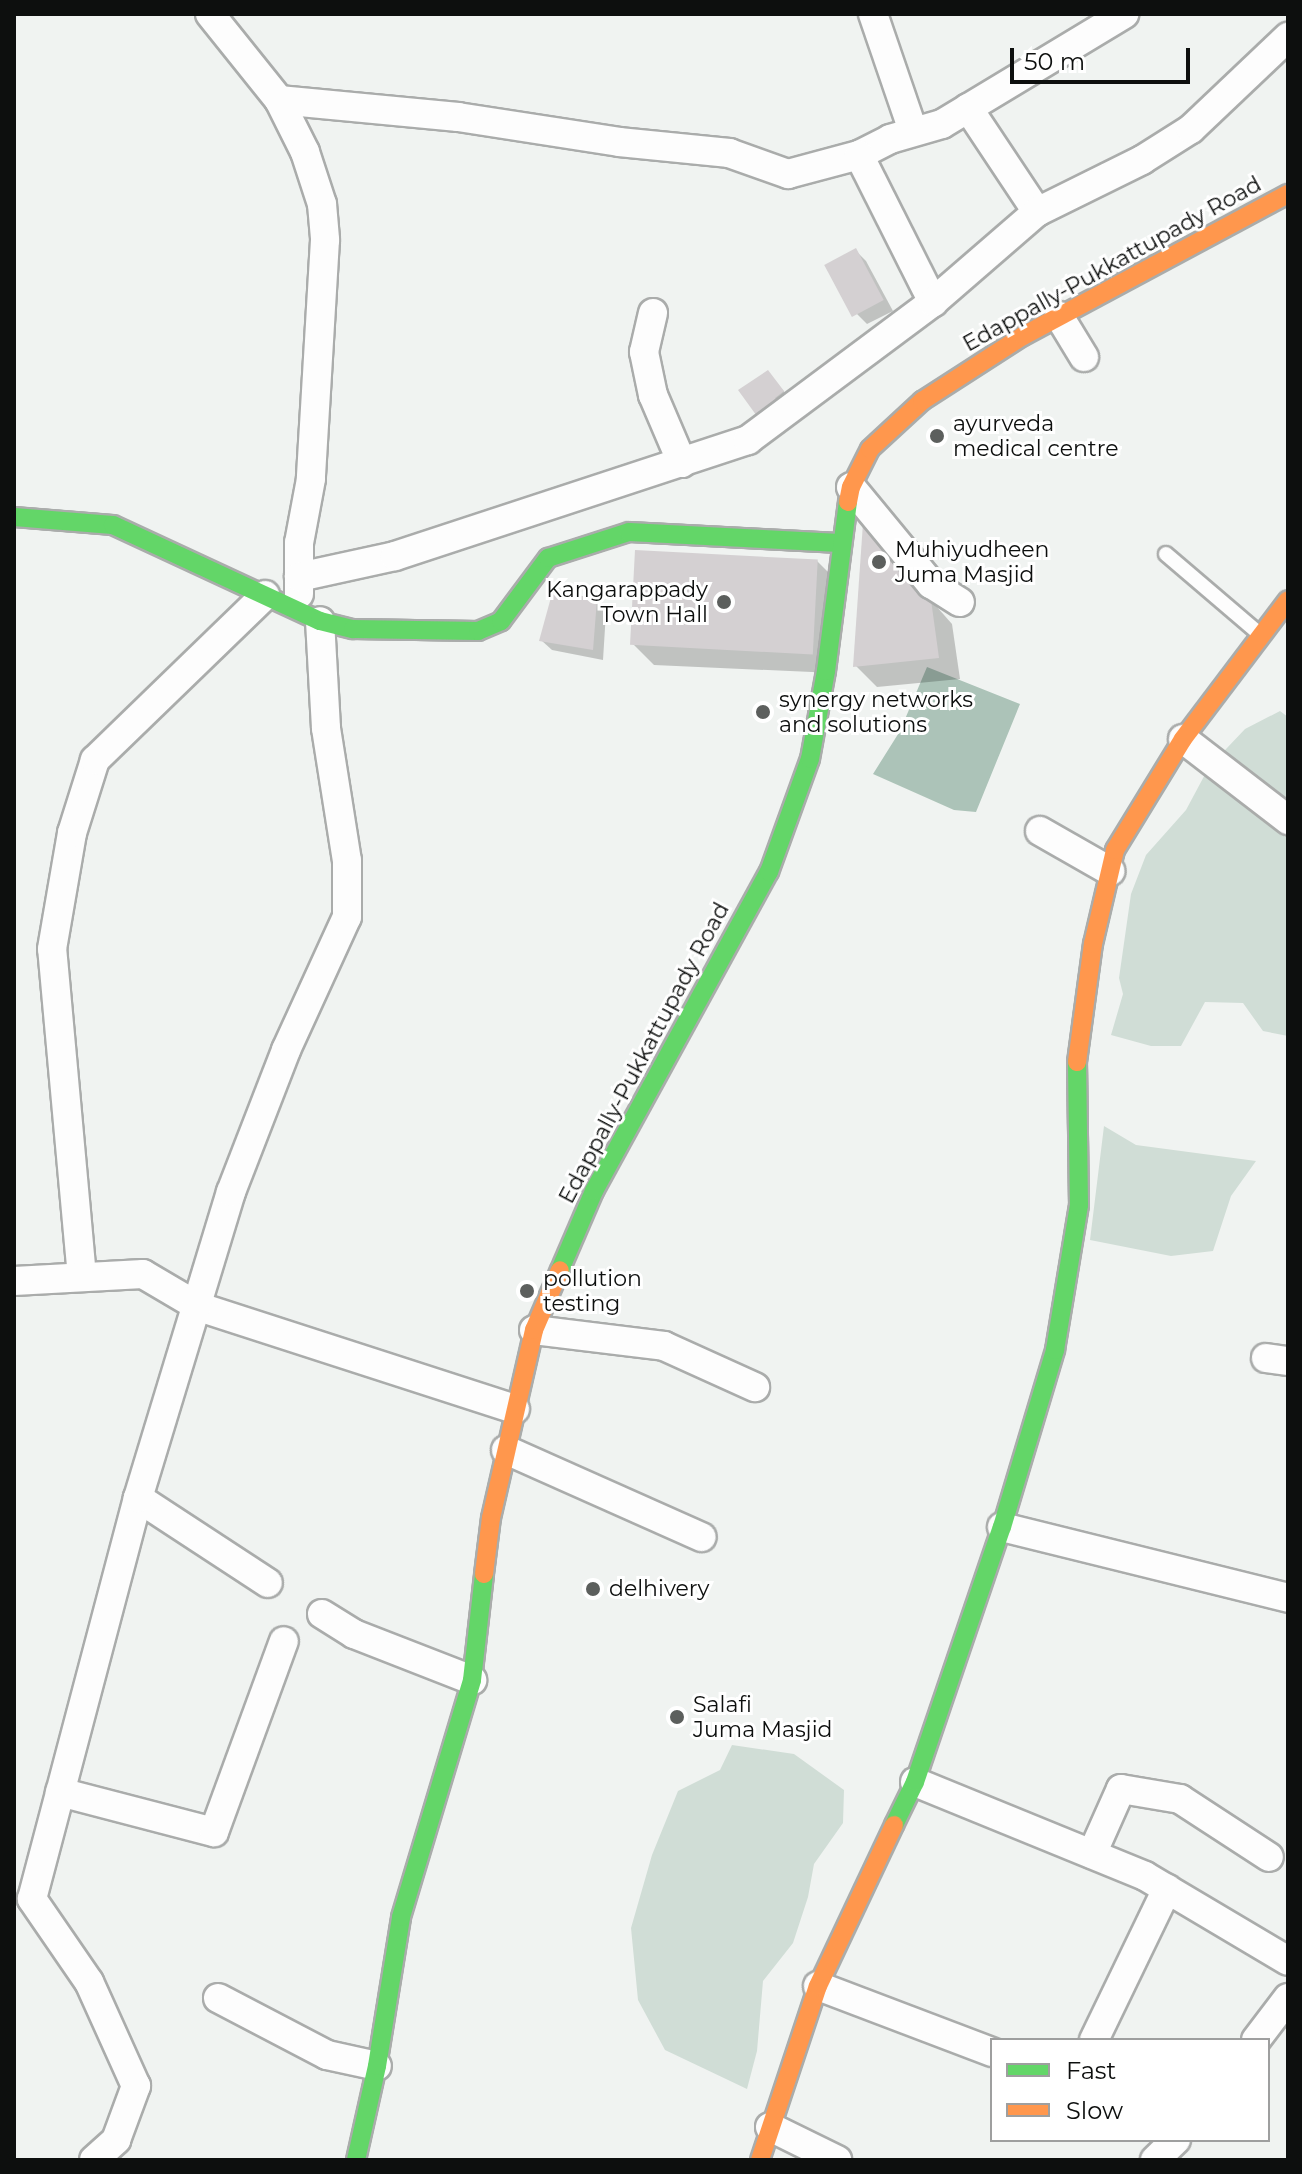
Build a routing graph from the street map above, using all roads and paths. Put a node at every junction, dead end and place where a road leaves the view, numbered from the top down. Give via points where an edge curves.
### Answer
1 (210, 14) edge
2 (873, 14) edge
3 (1124, 14) edge
4 (1288, 37) edge
5 (279, 100) junction
6 (968, 108) junction
7 (913, 131) junction
8 (859, 155) junction
9 (1288, 194) edge
10 (1037, 212) junction
11 (933, 302) junction
12 (653, 313) dead end
13 (1059, 316) junction
14 (1084, 357) dead end
15 (682, 463) junction
16 (851, 487) junction
17 (14, 517) edge
18 (840, 543) junction
19 (1166, 554) dead end
20 (299, 577) junction
21 (265, 595) junction
22 (1288, 600) edge
23 (960, 602) dead end
24 (309, 615) junction
25 (1261, 636) junction
26 (1183, 739) junction
27 (1288, 820) edge
28 (1040, 831) dead end
29 (1110, 871) junction
30 (82, 1277) junction
31 (14, 1281) edge
32 (199, 1307) junction
33 (534, 1330) junction
34 (755, 1387) dead end
35 (515, 1409) junction
36 (506, 1450) junction
37 (138, 1498) junction
38 (1002, 1527) junction
39 (701, 1537) dead end
40 (268, 1583) dead end
41 (1288, 1598) edge
42 (322, 1614) dead end
43 (284, 1641) dead end
44 (472, 1680) junction
45 (915, 1782) junction
46 (60, 1792) junction
47 (1092, 1854) junction
48 (1269, 1857) dead end
49 (1167, 1889) junction
50 (1288, 1961) edge
51 (818, 1986) junction
52 (218, 1998) dead end
53 (1288, 1998) edge
54 (1095, 2038) edge
55 (1258, 2038) edge
56 (990, 2051) edge
57 (377, 2066) junction
58 (770, 2127) junction
59 (1174, 2142) edge
60 (358, 2159) edge
61 (94, 2160) edge
62 (760, 2160) edge
63 (837, 2160) edge
64 (1155, 2160) edge

1 - 5 street
2 - 7 street
3 - 6 street
4 - 10 street via 1191,129 1142,160
5 - 8 street via 458,117 729,153 788,174
5 - 20 street via 305,152 322,204 325,240 311,479 299,543
6 - 7 street via 942,124
6 - 10 street
7 - 8 street
8 - 11 street
9 - 13 street, Edappally-Pukkattupady Road
10 - 11 street
11 - 15 street via 748,440
12 - 15 street via 644,352 653,395
13 - 14 street
13 - 16 street, Edappally-Pukkattupady Road via 922,401 870,449
15 - 20 street via 395,556
16 - 18 street, Edappally-Pukkattupady Road
16 - 23 street via 931,584
17 - 21 street via 113,525
18 - 24 street via 629,532 548,558 501,621 478,631 353,629
18 - 33 street, Edappally-Pukkattupady Road via 810,759 769,872 594,1191
19 - 25 lane
20 - 24 street
21 - 24 street
21 - 30 street via 95,760 72,833 52,949
22 - 25 street
24 - 32 street via 347,861 347,917 286,1050 231,1192
25 - 26 street
26 - 27 street
26 - 29 street via 1115,850
28 - 29 street
29 - 38 street via 1093,944 1076,1071 1077,1219 1055,1350
30 - 31 street
30 - 32 street via 143,1274
32 - 35 street
32 - 37 street
33 - 34 street via 664,1346
33 - 35 street, Edappally-Pukkattupady Road
35 - 36 street, Edappally-Pukkattupady Road
36 - 39 street
36 - 44 street, Edappally-Pukkattupady Road via 491,1518
37 - 40 street
37 - 46 street
38 - 41 street
38 - 45 street
42 - 44 street via 354,1634
43 - 46 street via 214,1832
44 - 57 street, Edappally-Pukkattupady Road via 401,1917
45 - 47 street
45 - 51 street
46 - 61 street via 32,1899 89,1982 136,2086 116,2140
47 - 48 street via 1121,1789 1180,1799
47 - 49 street
49 - 50 street
49 - 54 street
51 - 56 street
51 - 58 street
52 - 57 street via 327,2055
53 - 55 street
57 - 60 street, Edappally-Pukkattupady Road
58 - 62 street
58 - 63 street
59 - 64 street

